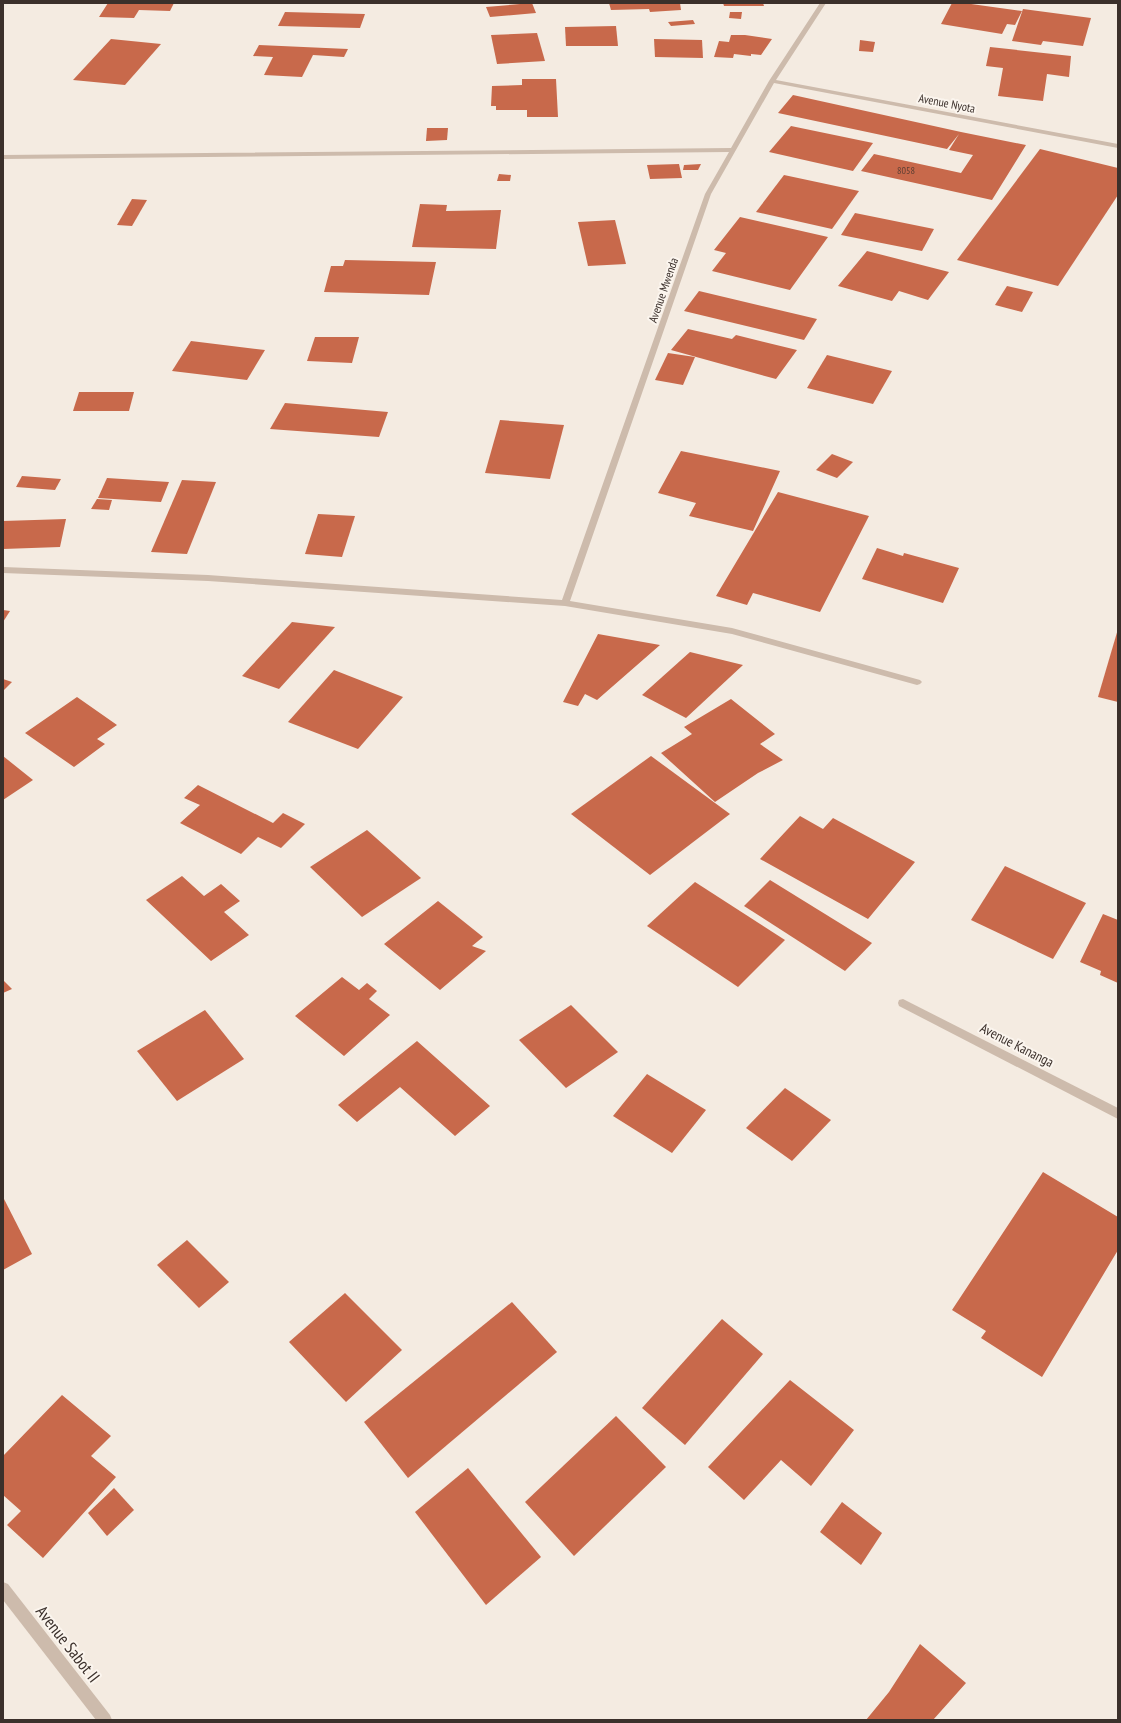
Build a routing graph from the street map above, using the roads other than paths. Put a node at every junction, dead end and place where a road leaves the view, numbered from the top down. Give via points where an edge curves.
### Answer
1 (822, 3) edge
2 (772, 81) junction
3 (1118, 146) edge
4 (733, 150) junction
5 (3, 157) edge
6 (3, 570) edge
7 (565, 603) junction
8 (917, 682) dead end
9 (903, 1003) dead end
10 (1118, 1114) edge
11 (3, 1590) edge
12 (105, 1720) edge

1 - 2 street, Avenue Mwenda
2 - 3 street, Avenue Nyota
2 - 4 street, Avenue Mwenda
4 - 5 street
4 - 7 street, Avenue Mwenda via 708,194
6 - 7 street via 208,578
7 - 8 street via 732,631
9 - 10 street, Avenue Kananga
11 - 12 street, Avenue Sabot II

